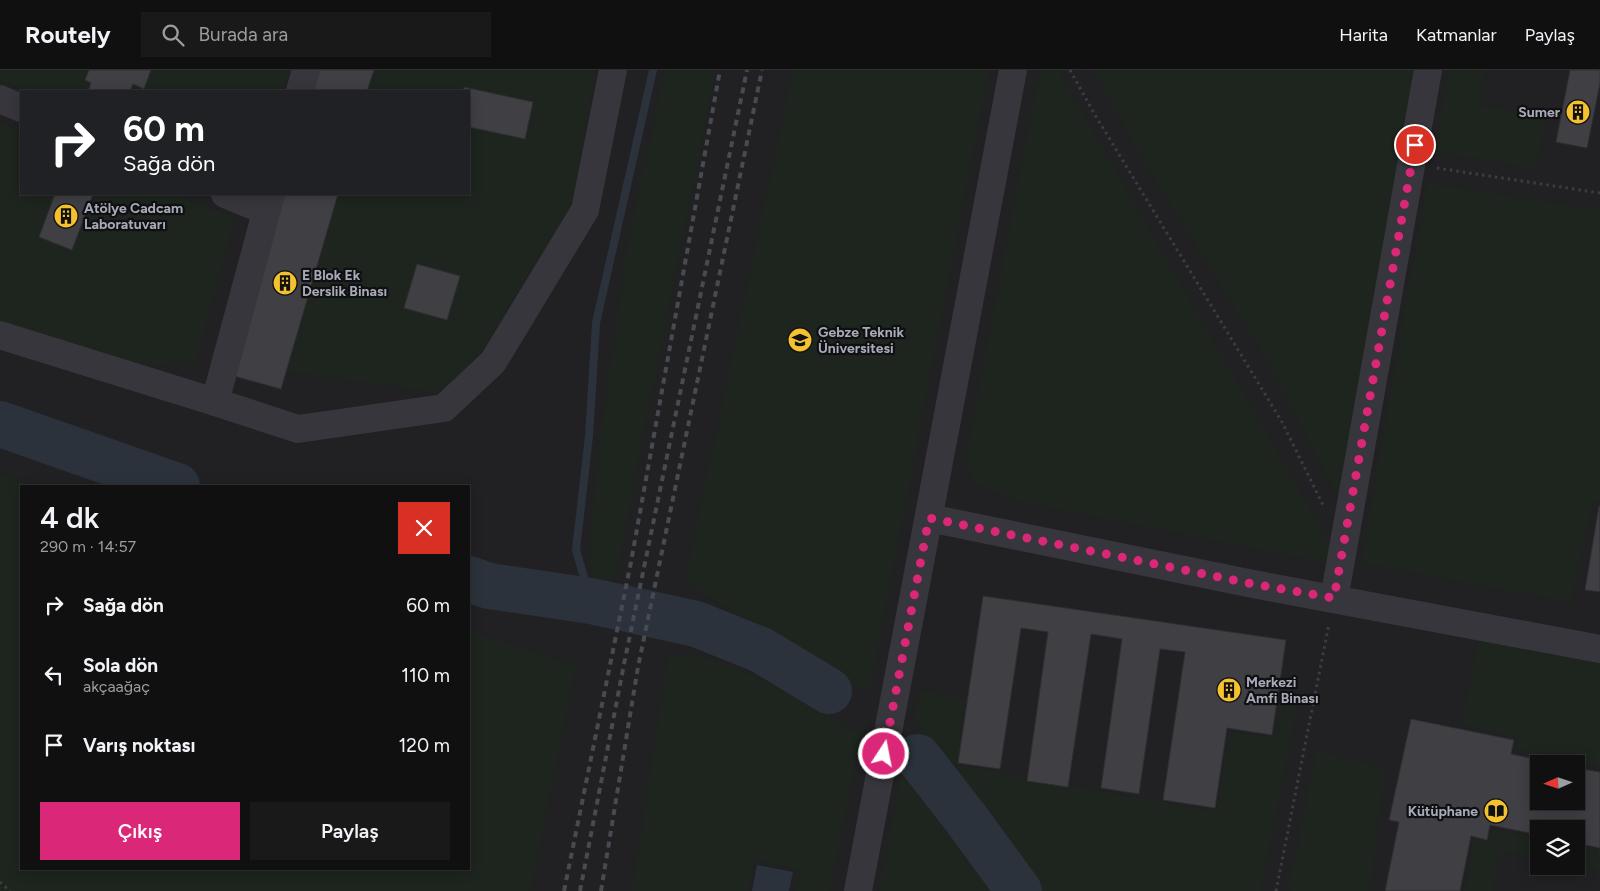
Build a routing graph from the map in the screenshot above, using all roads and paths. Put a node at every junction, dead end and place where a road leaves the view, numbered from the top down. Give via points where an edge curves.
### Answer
1 (306, 70) edge
2 (613, 70) edge
3 (1013, 70) edge
4 (1070, 70) edge
5 (1428, 70) edge
6 (300, 90) edge
7 (0, 99) edge
8 (20, 108) edge
9 (1412, 164) junction
10 (1600, 194) edge
11 (231, 195) edge
12 (269, 202) edge
13 (0, 335) edge
14 (215, 402) junction
15 (929, 518) junction
16 (1344, 545) junction
17 (1334, 598) junction
18 (1600, 648) edge
19 (0, 882) edge
20 (1277, 890) edge
21 (10, 891) edge
22 (858, 891) edge

1 - 6 street
2 - 14 street via 585,210 493,362 444,408 298,429
3 - 15 street
4 - 16 path via 1282,422
5 - 9 street
7 - 8 street
9 - 10 path
9 - 16 street
11 - 12 street
12 - 14 street
13 - 14 street
15 - 17 street
15 - 22 street
16 - 17 street
17 - 18 street
17 - 20 path
19 - 21 path

